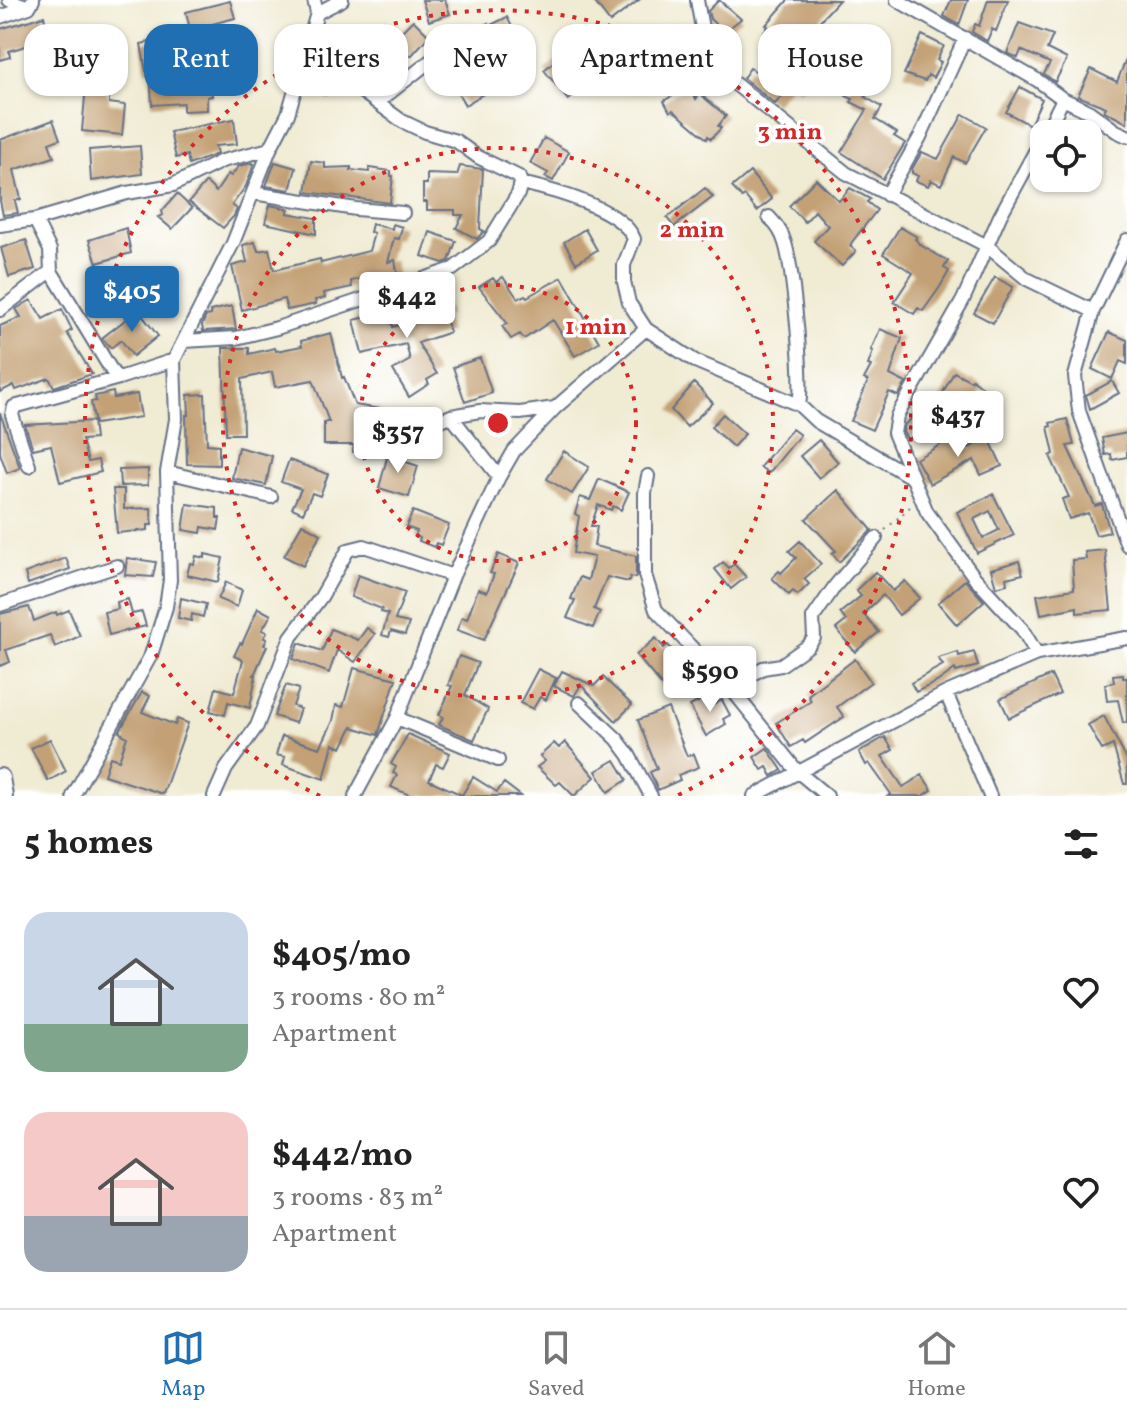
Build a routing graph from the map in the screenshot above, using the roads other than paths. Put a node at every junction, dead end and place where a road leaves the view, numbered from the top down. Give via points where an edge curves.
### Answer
1 (9, 0) edge
2 (342, 0) edge
3 (697, 0) edge
4 (897, 0) edge
5 (31, 3) edge
6 (315, 6) edge
7 (0, 17) edge
8 (965, 38) junction
9 (424, 66) edge
10 (293, 96) edge
11 (370, 96) edge
12 (1063, 99) junction
13 (378, 102) junction
14 (1052, 120) edge
15 (1127, 136) edge
16 (270, 149) junction
17 (1030, 162) edge
18 (521, 183) junction
19 (253, 193) junction
20 (887, 195) junction
21 (403, 213) dead end
22 (769, 217) dead end
23 (35, 220) junction
24 (0, 225) edge
25 (1127, 240) edge
26 (987, 246) junction
27 (51, 271) junction
28 (0, 310) edge
29 (1093, 311) junction
30 (646, 329) junction
31 (184, 341) junction
32 (174, 360) junction
33 (119, 378) junction
34 (799, 405) junction
35 (555, 408) junction
36 (451, 416) junction
37 (383, 443) dead end
38 (29, 466) dead end
39 (167, 472) junction
40 (648, 476) dead end
41 (499, 477) junction
42 (911, 477) junction
43 (271, 497) dead end
44 (876, 538) road end
45 (1127, 545) edge
46 (117, 566) dead end
47 (453, 576) junction
48 (0, 605) edge
49 (1127, 638) edge
50 (1037, 654) junction
51 (733, 691) junction
52 (946, 693) junction
53 (579, 703) dead end
54 (397, 718) junction
55 (498, 760) dead end
56 (797, 771) junction
57 (0, 778) edge
58 (3, 796) edge
59 (73, 796) edge
60 (214, 796) edge
61 (355, 796) edge
62 (651, 796) edge
63 (754, 796) edge
64 (827, 796) edge
65 (990, 796) edge

1 - 5 street
2 - 6 street
3 - 20 street via 706,51 729,79 846,173
4 - 8 street
5 - 7 street
8 - 12 street
8 - 20 street
9 - 13 street
10 - 16 street
11 - 13 street
12 - 14 street
12 - 15 street
13 - 18 street via 402,121 456,141 507,169
16 - 19 street
16 - 23 street via 222,161 173,185
17 - 26 street
18 - 30 street via 585,202 630,229 634,239 624,282 629,303
18 - 31 street via 489,241 453,269 277,328 236,338
19 - 21 street
19 - 31 street
20 - 26 street
22 - 34 street via 787,247
23 - 24 street
23 - 27 street via 50,250
25 - 29 street
26 - 29 street via 1027,279
26 - 42 street via 963,300 897,416 894,433
27 - 28 street
27 - 33 street
29 - 45 street via 1075,376 1079,411
30 - 34 street via 695,361
30 - 35 street
31 - 32 street
32 - 33 street
32 - 39 street via 176,419
33 - 38 street via 14,407
34 - 42 street via 816,421
35 - 36 street
35 - 41 street via 514,451
36 - 37 street
36 - 41 street
39 - 43 street
39 - 59 street via 166,607 151,655
40 - 51 street via 645,575 656,610
41 - 47 street
42 - 50 street via 944,536
44 - 51 street via 813,618 814,638 808,646 781,665 740,681
46 - 48 street
47 - 54 street
47 - 60 street via 364,546 348,550 291,637 257,726
49 - 50 street
50 - 52 street
51 - 56 street
52 - 56 street
52 - 65 street
53 - 62 street via 617,739
54 - 55 street
54 - 61 street
56 - 63 street
56 - 64 street
57 - 58 highway

